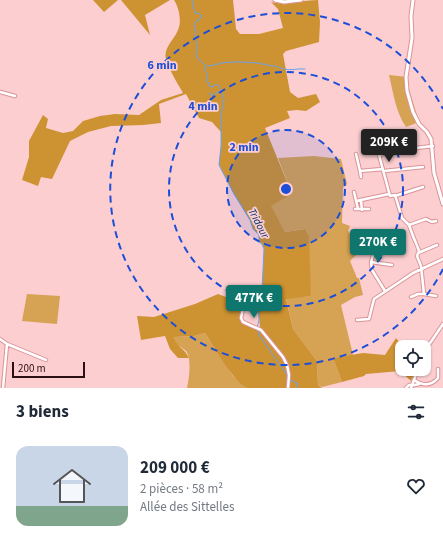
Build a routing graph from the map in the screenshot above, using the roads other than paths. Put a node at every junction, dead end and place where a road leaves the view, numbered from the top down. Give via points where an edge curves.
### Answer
1 (275, 0) edge
2 (301, 0) edge
3 (413, 0) edge
4 (0, 92) edge
5 (15, 96) dead end
6 (433, 146) junction
7 (377, 148) dead end
8 (356, 154) dead end
9 (379, 155) junction
10 (423, 167) dead end
11 (383, 170) junction
12 (360, 172) junction
13 (361, 177) dead end
14 (423, 188) dead end
15 (354, 192) dead end
16 (389, 194) junction
17 (395, 196) junction
18 (361, 200) junction
19 (356, 201) junction
20 (443, 204) edge
21 (369, 209) dead end
22 (362, 210) junction
23 (436, 221) dead end
24 (409, 225) junction
25 (373, 234) dead end
26 (437, 245) dead end
27 (418, 253) junction
28 (443, 259) edge
29 (371, 262) junction
30 (392, 265) dead end
31 (421, 269) junction
32 (385, 291) junction
33 (424, 294) junction
34 (436, 296) dead end
35 (411, 297) dead end
36 (243, 309) dead end
37 (357, 320) dead end
38 (443, 324) edge
39 (0, 339) edge
40 (431, 342) edge
41 (7, 344) junction
42 (46, 360) dead end
43 (438, 369) dead end
44 (415, 376) edge
45 (414, 380) junction
46 (419, 384) junction
47 (415, 387) edge
48 (3, 388) edge
49 (288, 388) edge
50 (406, 388) edge

1 - 2 street
3 - 6 street via 412,38 406,86 413,112 419,124 429,134
4 - 5 street
6 - 9 street
6 - 20 street via 434,173
7 - 9 street
8 - 12 street
9 - 11 street
10 - 11 street
11 - 12 street
11 - 16 street
12 - 13 street
14 - 17 street
15 - 19 street
16 - 17 street
16 - 18 street
17 - 24 street via 402,218
18 - 19 street
18 - 22 street
19 - 22 street via 356,209
21 - 22 street
23 - 24 street via 426,219
24 - 27 street
25 - 29 street via 371,241 374,252
26 - 27 street
27 - 31 street
28 - 31 street
29 - 30 street
29 - 32 street via 372,270
31 - 32 street
31 - 33 street
32 - 37 street via 374,299 368,319
33 - 34 street
33 - 35 street
36 - 49 street via 243,322 261,330 283,357 289,375
38 - 40 street
39 - 41 street
41 - 42 street
41 - 48 street
43 - 46 street via 436,380 427,385
44 - 45 street
45 - 46 street
45 - 47 street
46 - 47 street
47 - 50 street via 409,385

